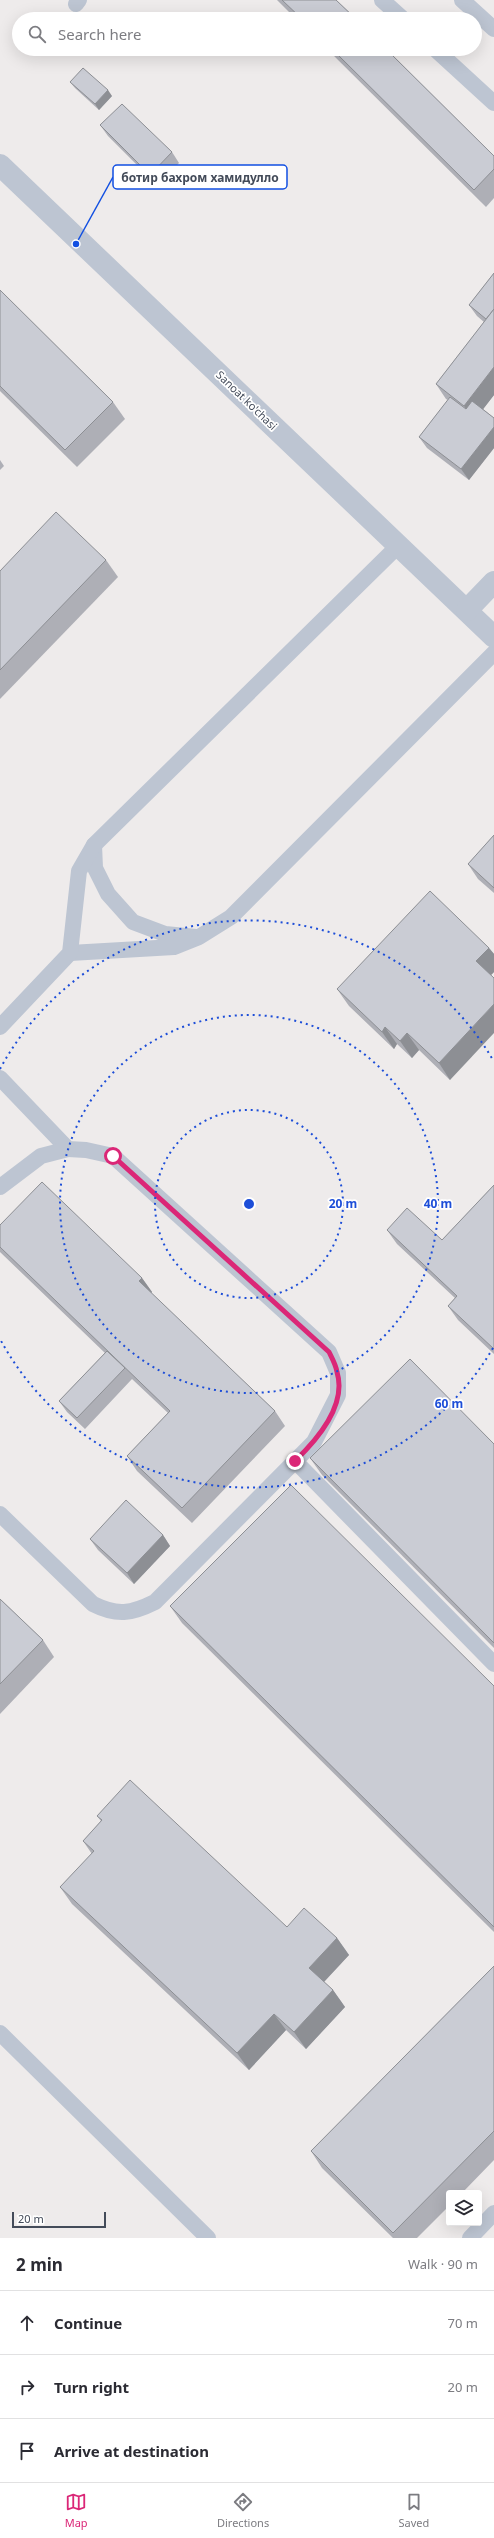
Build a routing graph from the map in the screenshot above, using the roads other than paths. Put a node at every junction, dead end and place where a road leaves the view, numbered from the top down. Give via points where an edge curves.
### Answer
1 (382, 0) edge
2 (462, 0) edge
3 (395, 12) edge
4 (475, 12) edge
5 (482, 18) edge
6 (494, 29) edge
7 (443, 56) edge
8 (494, 102) edge
9 (0, 165) edge
10 (399, 545) junction
11 (494, 582) edge
12 (467, 610) junction
13 (494, 637) edge
14 (494, 653) edge
15 (94, 845) junction
16 (199, 937) junction
17 (70, 953) junction
18 (0, 1027) edge
19 (0, 1078) edge
20 (68, 1149) junction
21 (0, 1186) edge
22 (295, 1461) junction
23 (0, 1514) edge
24 (494, 1664) edge
25 (0, 2033) edge
26 (494, 2213) edge
27 (208, 2238) edge
28 (470, 2238) edge

1 - 3 lane
2 - 4 lane
5 - 6 lane
7 - 8 lane
9 - 10 street, Sanoat ko'chasi
10 - 12 street, Sanoat ko'chasi
10 - 15 lane
11 - 12 street
12 - 13 street, Sanoat ko'chasi
14 - 16 lane via 230,916
15 - 16 lane via 95,868 108,894 133,922 165,934
15 - 17 lane via 79,871
16 - 17 lane via 174,947
17 - 18 lane
19 - 20 lane
20 - 21 lane via 41,1156
20 - 22 lane via 113,1156 329,1352 338,1373 338,1395 314,1442
22 - 23 lane via 155,1602 135,1612 108,1611 93,1604
22 - 24 lane
25 - 27 lane
26 - 28 lane

